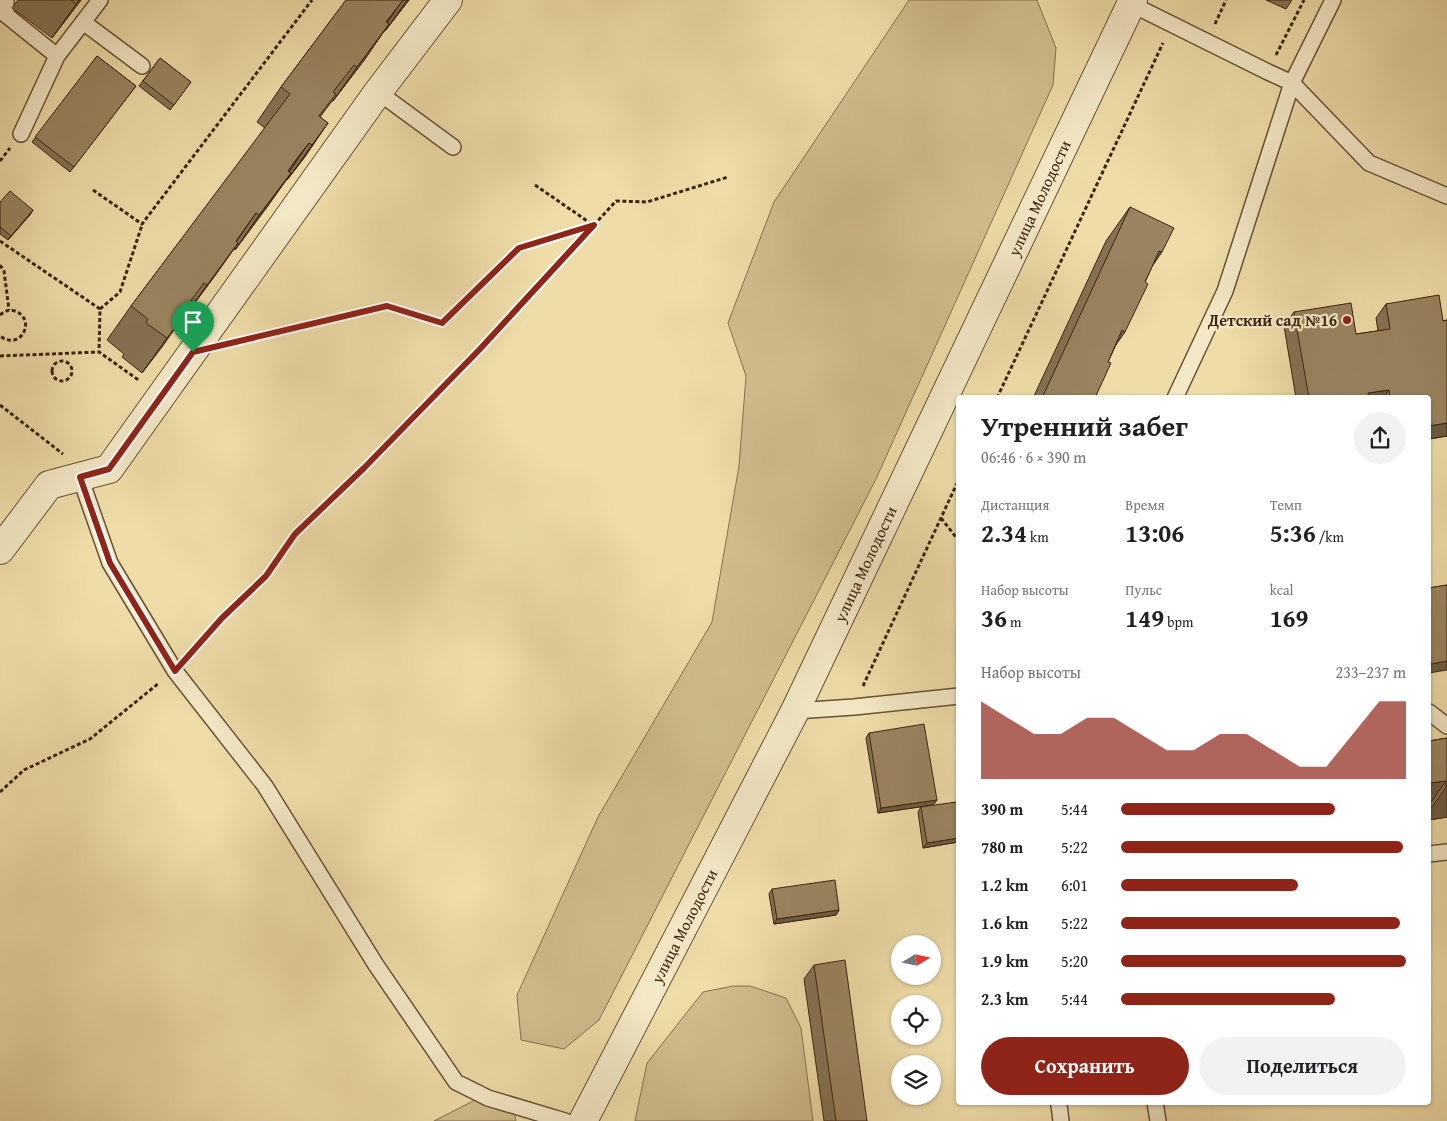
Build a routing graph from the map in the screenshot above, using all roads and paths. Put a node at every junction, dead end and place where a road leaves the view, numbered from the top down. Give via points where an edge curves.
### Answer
1 (6, 0) edge
2 (100, 0) edge
3 (312, 0) edge
4 (448, 0) edge
5 (1304, 0) edge
6 (1333, 0) edge
7 (1132, 2) edge
8 (83, 22) junction
9 (1172, 24) junction
10 (58, 56) junction
11 (142, 66) dead end
12 (1268, 72) junction
13 (1292, 83) junction
14 (378, 92) junction
15 (21, 134) dead end
16 (453, 147) dead end
17 (728, 177) dead end
18 (535, 185) dead end
19 (93, 190) dead end
20 (1447, 196) edge
21 (142, 224) junction
22 (594, 225) junction
23 (0, 241) edge
24 (0, 266) edge
25 (100, 309) junction
26 (9, 310) junction
27 (0, 314) edge
28 (1, 338) edge
29 (232, 343) dead end
30 (99, 352) junction
31 (59, 353) junction
32 (0, 356) edge
33 (60, 362) junction
34 (998, 395) edge
35 (1176, 395) edge
36 (161, 397) junction
37 (0, 405) edge
38 (80, 477) junction
39 (956, 486) edge
40 (941, 518) junction
41 (956, 537) edge
42 (0, 550) edge
43 (175, 671) junction
44 (956, 696) edge
45 (854, 707) junction
46 (795, 711) junction
47 (1431, 714) edge
48 (1447, 726) edge
49 (0, 792) edge
50 (1447, 852) edge
51 (1431, 854) edge
52 (1059, 1105) dead end
53 (1155, 1105) edge
54 (565, 1121) edge
55 (583, 1121) edge
56 (1061, 1121) edge
57 (1158, 1121) edge

1 - 10 lane via 6,15
2 - 8 lane
3 - 21 path
4 - 14 street
5 - 12 path
6 - 13 lane
7 - 9 lane
7 - 46 street, улица Молодости
8 - 10 lane
8 - 11 lane
9 - 12 lane
9 - 34 path
10 - 15 lane
12 - 13 lane
13 - 20 lane via 1369,163
13 - 35 lane via 1225,291
14 - 16 lane
14 - 36 street
17 - 22 path via 646,202 616,201
18 - 22 path
19 - 21 path
21 - 25 path via 120,292
22 - 29 path via 519,248 442,323 387,306
22 - 43 path via 473,356 295,534 266,576 222,618
23 - 25 path
24 - 26 path via 4,271
25 - 30 path
26 - 27 path
26 - 28 path via 22,315 25,329 16,340
30 - 31 path
30 - 36 path
31 - 32 path
31 - 33 path
33 - 33 path via 52,373 64,380 71,374 71,368 68,363
36 - 38 street via 109,469
37 - 38 path via 67,457
38 - 42 street via 49,485
38 - 43 lane via 110,563
39 - 40 path
40 - 41 path
40 - 45 path
43 - 49 path via 90,739 24,770
43 - 54 lane via 265,786 376,965 456,1082 488,1098
44 - 45 lane
45 - 46 lane
46 - 55 street, улица Молодости
47 - 48 lane
50 - 51 lane
52 - 56 lane
53 - 57 lane

